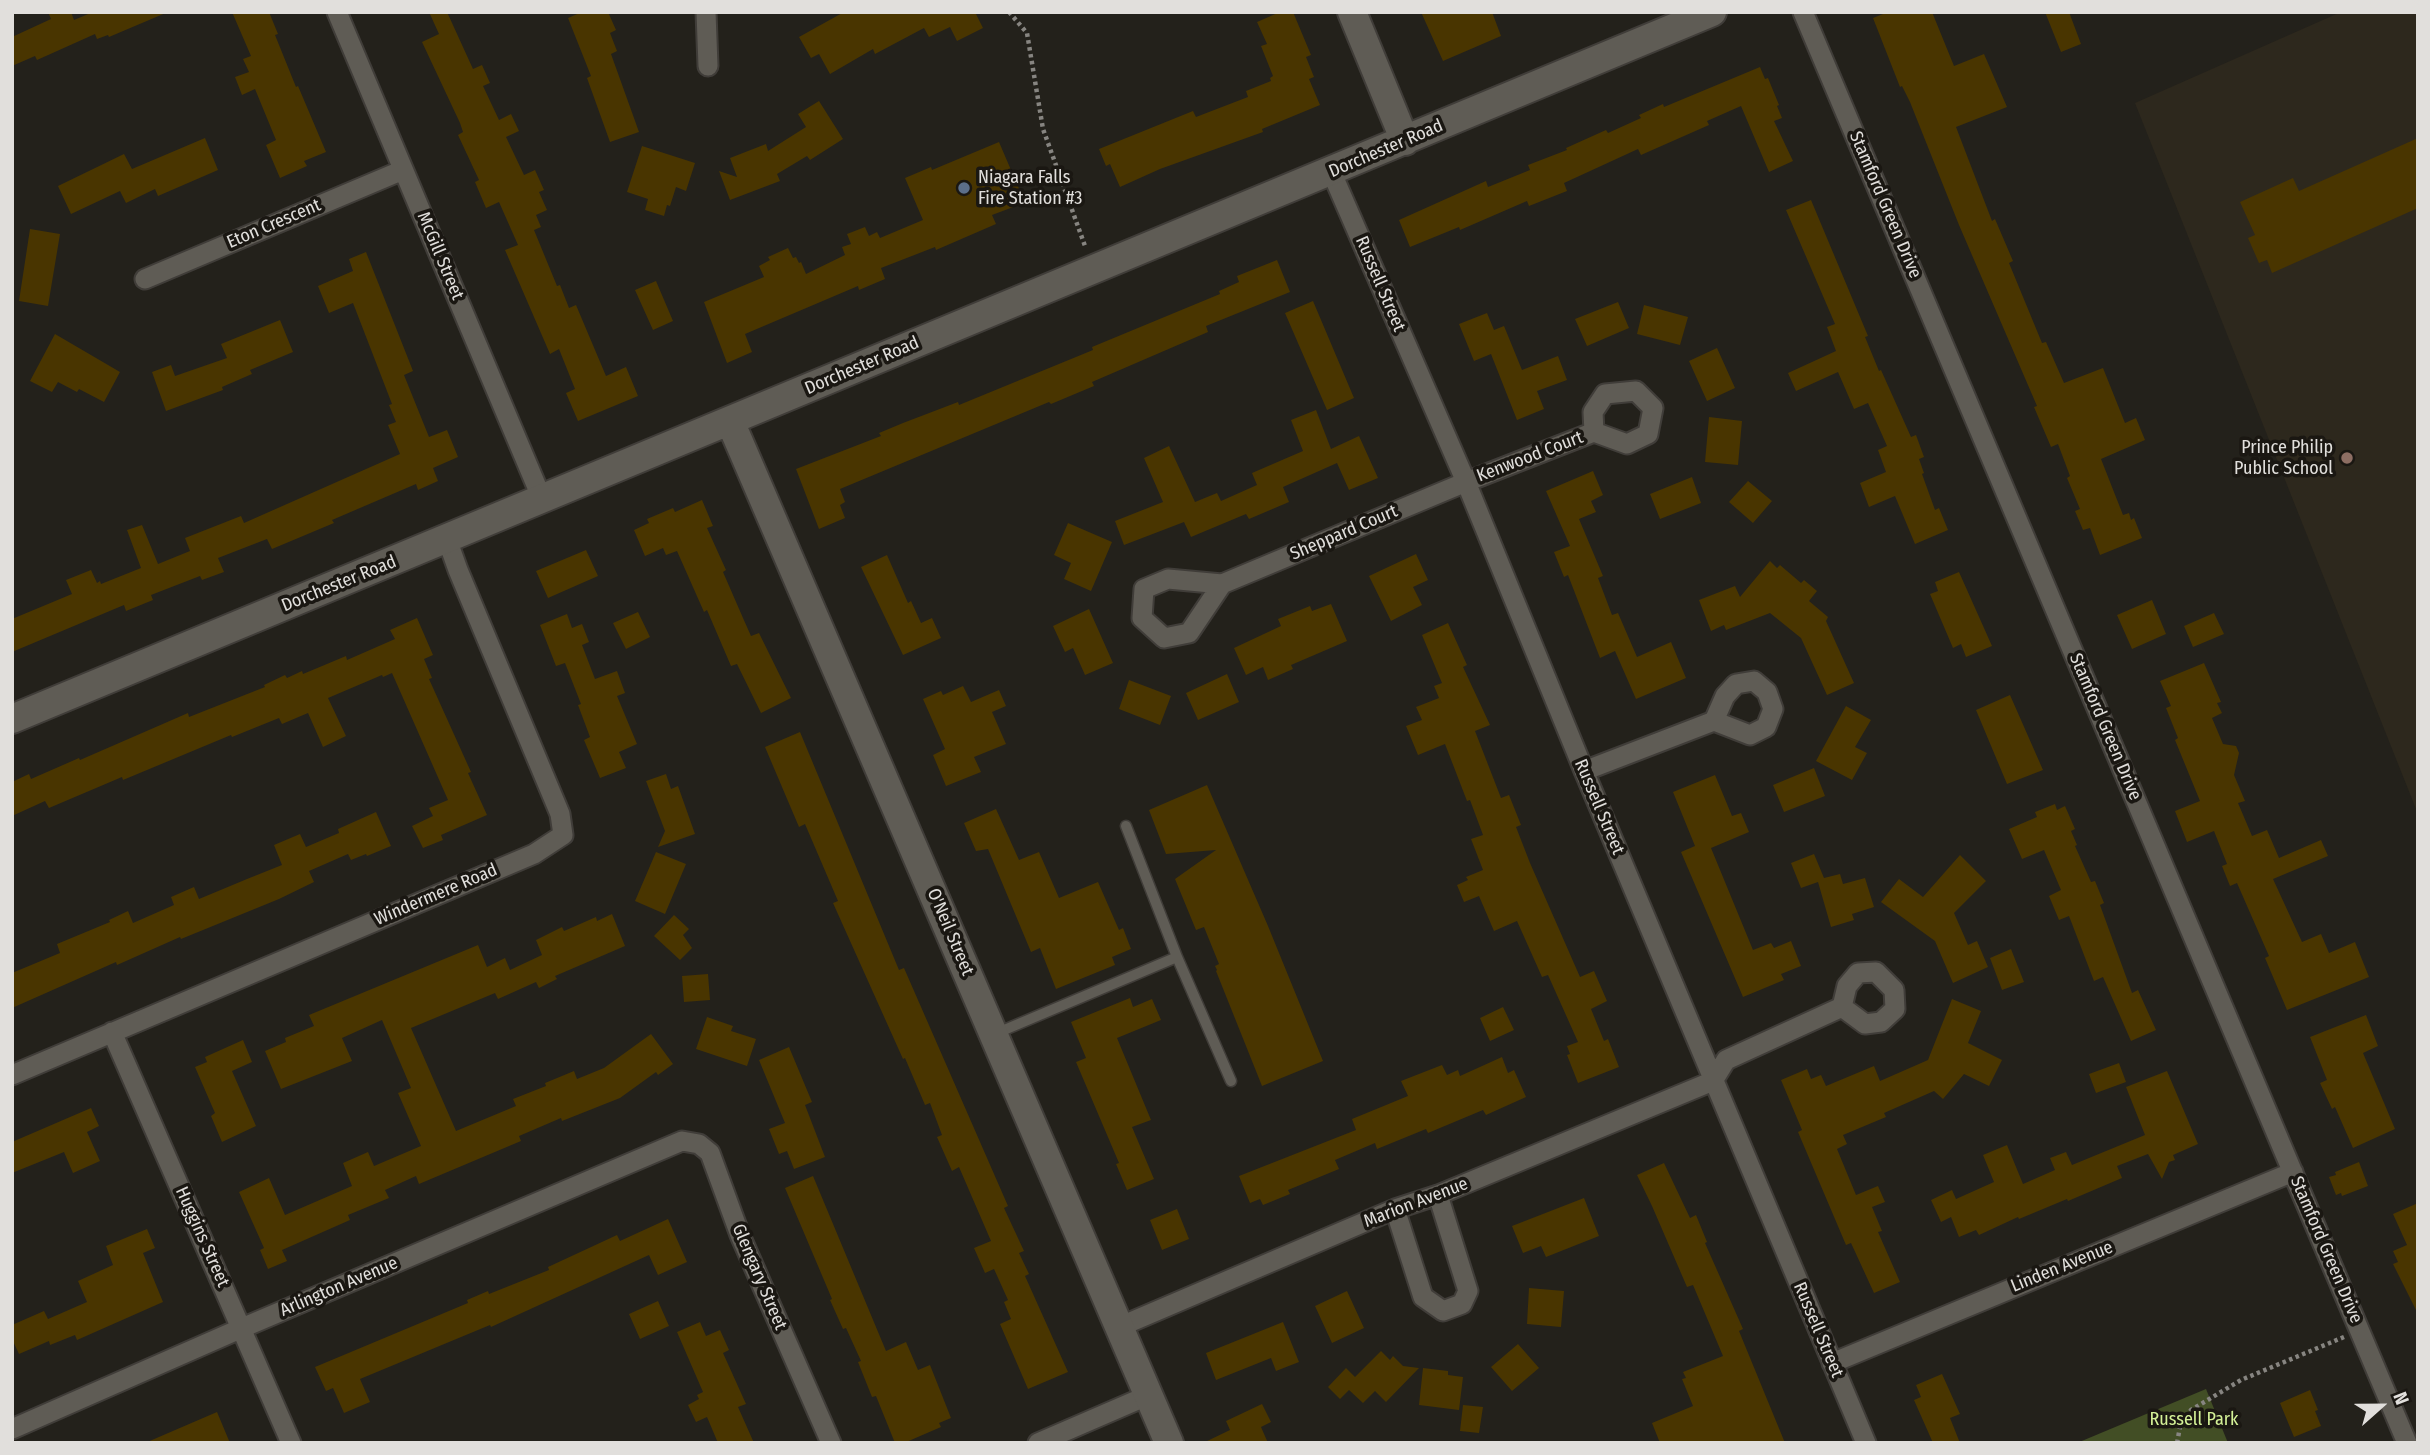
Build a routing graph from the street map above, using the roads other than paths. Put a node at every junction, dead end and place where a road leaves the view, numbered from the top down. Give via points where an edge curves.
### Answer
1 (337, 12) edge
2 (706, 12) edge
3 (1352, 12) edge
4 (1712, 12) edge
5 (1803, 12) edge
6 (708, 66) dead end
7 (1405, 141) junction
8 (403, 170) junction
9 (1331, 171) junction
10 (145, 279) dead end
11 (730, 421) junction
12 (1594, 432) dead end
13 (1466, 482) junction
14 (542, 499) junction
15 (447, 539) junction
16 (1222, 584) dead end
17 (12, 719) edge
18 (1714, 721) dead end
19 (1584, 771) junction
20 (1126, 826) dead end
21 (1177, 957) junction
22 (1842, 1007) dead end
23 (112, 1032) junction
24 (995, 1034) junction
25 (12, 1075) edge
26 (1231, 1081) dead end
27 (1713, 1081) junction
28 (666, 1147) joint
29 (2293, 1172) junction
30 (1438, 1195) junction
31 (1395, 1209) junction
32 (1119, 1327) junction
33 (242, 1328) junction
34 (1832, 1363) junction
35 (1149, 1395) junction
36 (12, 1429) edge
37 (291, 1443) edge
38 (831, 1443) edge
39 (1038, 1443) edge
40 (1169, 1443) edge
41 (1866, 1443) edge
42 (2407, 1443) edge

1 - 8 street, McGill Street
2 - 6 street
3 - 7 main road
4 - 7 main road, Dorchester Road
5 - 29 street, Stamford Green Drive
7 - 9 main road, Dorchester Road
8 - 10 street, Eton Crescent
8 - 14 street, McGill Street
9 - 11 main road, Dorchester Road
9 - 13 street, Russell Street
11 - 14 main road, Dorchester Road
11 - 24 main road, O'Neil Street
12 - 13 street, Kenwood Court
13 - 16 street, Sheppard Court
13 - 19 street, Russell Street
14 - 15 main road, Dorchester Road
15 - 17 main road, Dorchester Road
15 - 23 street, Windermere Road via 560,814 563,835 534,854
18 - 19 street
19 - 27 street, Russell Street
20 - 21 lane
21 - 24 lane
21 - 26 lane
22 - 27 street via 1726,1060
23 - 25 street, Windermere Road
23 - 33 street, Huggins Street
24 - 32 main road, O'Neil Street
27 - 30 street, Marion Avenue
27 - 34 street, Russell Street
28 - 33 street, Arlington Avenue
28 - 38 street, Glengary Street via 682,1141 699,1144 710,1153 740,1235
29 - 34 street, Linden Avenue
29 - 42 street, Stamford Green Drive
30 - 31 street, Marion Avenue
30 - 31 street via 1468,1291 1462,1304 1443,1311 1423,1297
31 - 32 street, Marion Avenue
32 - 35 main road, O'Neil Street
33 - 36 street, Arlington Avenue
33 - 37 street, Huggins Street
34 - 41 street, Russell Street
35 - 39 street
35 - 40 main road, O'Neil Street

